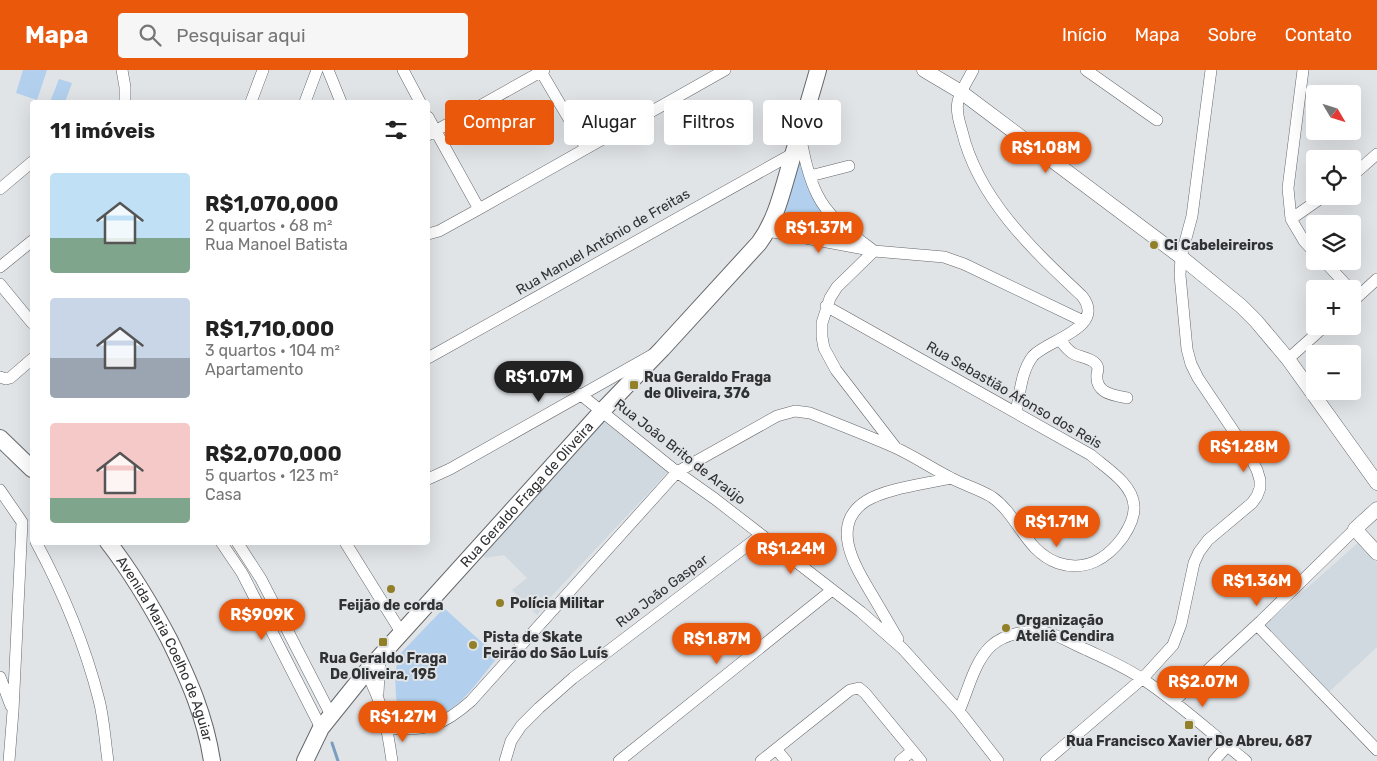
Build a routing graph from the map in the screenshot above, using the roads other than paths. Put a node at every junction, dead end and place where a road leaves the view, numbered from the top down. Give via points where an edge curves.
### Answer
1 (122, 70) edge
2 (263, 70) edge
3 (317, 70) edge
4 (328, 70) edge
5 (403, 70) edge
6 (725, 70) edge
7 (818, 70) edge
8 (924, 70) edge
9 (973, 70) edge
10 (1086, 70) edge
11 (1211, 70) edge
12 (1303, 70) edge
13 (542, 71) edge
14 (961, 92) junction
15 (125, 100) edge
16 (252, 100) edge
17 (306, 100) edge
18 (340, 100) edge
19 (419, 100) edge
20 (810, 100) edge
21 (1157, 120) dead end
22 (431, 133) edge
23 (796, 145) edge
24 (802, 145) edge
25 (586, 148) junction
26 (794, 152) junction
27 (1377, 154) edge
28 (30, 164) edge
29 (849, 166) dead end
30 (1361, 168) edge
31 (810, 176) junction
32 (0, 189) edge
33 (1311, 205) edge
34 (479, 209) junction
35 (1291, 219) junction
36 (768, 231) junction
37 (430, 233) edge
38 (1306, 242) edge
39 (30, 243) edge
40 (874, 250) junction
41 (1181, 257) junction
42 (0, 267) edge
43 (1332, 270) edge
44 (1377, 279) edge
45 (1341, 280) edge
46 (0, 284) edge
47 (1361, 290) edge
48 (826, 306) junction
49 (30, 321) edge
50 (1083, 321) junction
51 (1315, 335) edge
52 (1060, 340) junction
53 (662, 349) junction
54 (430, 357) edge
55 (1288, 358) junction
56 (30, 361) edge
57 (0, 377) edge
58 (580, 394) junction
59 (1127, 398) dead end
60 (602, 411) junction
61 (1016, 412) junction
62 (0, 438) edge
63 (896, 448) junction
64 (30, 467) edge
65 (677, 472) junction
66 (430, 478) edge
67 (951, 478) junction
68 (1377, 483) edge
69 (0, 490) edge
70 (1377, 509) edge
71 (22, 522) junction
72 (1355, 529) junction
73 (30, 534) edge
74 (761, 535) junction
75 (37, 545) edge
76 (110, 545) edge
77 (223, 545) edge
78 (239, 545) edge
79 (347, 545) edge
80 (1377, 554) edge
81 (832, 590) junction
82 (1257, 625) junction
83 (401, 632) junction
84 (903, 648) junction
85 (380, 656) junction
86 (366, 672) junction
87 (0, 677) edge
88 (1143, 678) junction
89 (378, 695) junction
90 (1174, 701) junction
91 (13, 711) junction
92 (959, 711) junction
93 (331, 715) junction
94 (321, 728) junction
95 (387, 728) junction
96 (1375, 744) edge
97 (1227, 746) junction
98 (776, 749) junction
99 (912, 751) junction
100 (6, 758) edge
101 (108, 761) edge
102 (212, 761) edge
103 (305, 761) edge
104 (392, 761) edge
105 (505, 761) edge
106 (619, 761) edge
107 (761, 761) edge
108 (786, 761) edge
109 (900, 761) edge
110 (921, 761) edge
111 (998, 761) edge
112 (1046, 761) edge
113 (1214, 761) edge
114 (1246, 761) edge

1 - 15 street
2 - 16 street
3 - 17 street
4 - 18 street
5 - 19 street
6 - 25 street
7 - 20 main road, Rua Geraldo Fraga de Oliveira
8 - 14 street
9 - 14 street
10 - 21 street
11 - 41 street via 1192,216
12 - 35 street via 1288,188
13 - 22 street
13 - 25 street
14 - 41 street
14 - 50 street via 958,115 972,164 987,190 1027,243 1086,301 1087,313
22 - 34 street
23 - 26 main road, Rua Geraldo Fraga de Oliveira
24 - 31 street
25 - 34 street
26 - 36 main road, Rua Geraldo Fraga de Oliveira
26 - 54 street, Rua Manuel Antônio de Freitas
27 - 30 street
28 - 32 street
29 - 31 street
31 - 40 street via 817,194 833,218
33 - 35 street
34 - 37 street
35 - 38 street
36 - 40 street
36 - 53 main road, Rua Geraldo Fraga de Oliveira
39 - 42 street
40 - 48 street via 837,287
40 - 50 street via 944,257
41 - 55 street via 1256,320
41 - 88 street via 1187,349 1192,364 1247,450 1257,470 1260,488 1252,503 1208,540 1199,552 1178,636 1164,657
43 - 45 street
44 - 47 street
46 - 49 street
48 - 61 street, Rua Sebastião Afonso dos Reis
48 - 63 street via 822,337 828,356
50 - 52 street via 1077,330
51 - 55 street
52 - 59 street via 1072,354 1097,364 1100,388 1110,395
52 - 61 street via 1042,348 1028,364
53 - 58 street
53 - 60 main road, Rua Geraldo Fraga de Oliveira
55 - 68 street
56 - 57 street via 10,378
58 - 60 street, Rua João Brito de Araújo
58 - 66 street
60 - 65 street, Rua João Brito de Araújo
60 - 83 main road, Rua Geraldo Fraga de Oliveira
61 - 67 street, Rua Sebastião Afonso dos Reis via 1091,455 1118,478 1132,496 1133,516 1112,551 1087,565 1049,559 1028,540 994,499
62 - 64 main road
63 - 65 street, Rua Sebastião Afonso dos Reis via 810,413 795,411 777,416
63 - 67 street, Rua Sebastião Afonso dos Reis
65 - 74 street, Rua João Brito de Araújo
65 - 95 street, Rua Sebastião Afonso dos Reis via 471,701 445,721 428,728
67 - 84 street via 875,497 861,505 850,520 847,542 851,558
69 - 71 street
70 - 72 street
71 - 73 street
71 - 91 street
72 - 80 street
72 - 82 street
74 - 81 street, Rua João Brito de Araújo
74 - 105 street, Rua João Gaspar via 581,672 539,708 520,726
75 - 101 street via 86,653 100,702
76 - 102 main road, Avenida Maria Coelho de Aguiar via 150,604 190,680
77 - 94 street via 242,573
78 - 93 street via 261,579
79 - 83 street
81 - 84 street, Rua João Brito de Araújo
81 - 106 street
82 - 90 street
82 - 96 street
83 - 85 main road, Rua Geraldo Fraga de Oliveira
84 - 92 street, Rua João Brito de Araújo
85 - 86 main road, Rua Geraldo Fraga de Oliveira
85 - 89 street
86 - 89 street
86 - 93 main road, Rua Geraldo Fraga de Oliveira
87 - 91 street
88 - 90 street
88 - 92 street via 1048,633 1016,634 992,645 983,655
88 - 112 street
89 - 95 street
90 - 97 street
91 - 100 street
92 - 111 street, Rua João Brito de Araújo
93 - 94 main road, Rua Geraldo Fraga de Oliveira
94 - 103 main road, Rua Geraldo Fraga de Oliveira
95 - 104 street
97 - 113 street
97 - 114 street
98 - 99 street via 850,690 859,688
98 - 107 street
98 - 108 street
99 - 109 street
99 - 110 street

